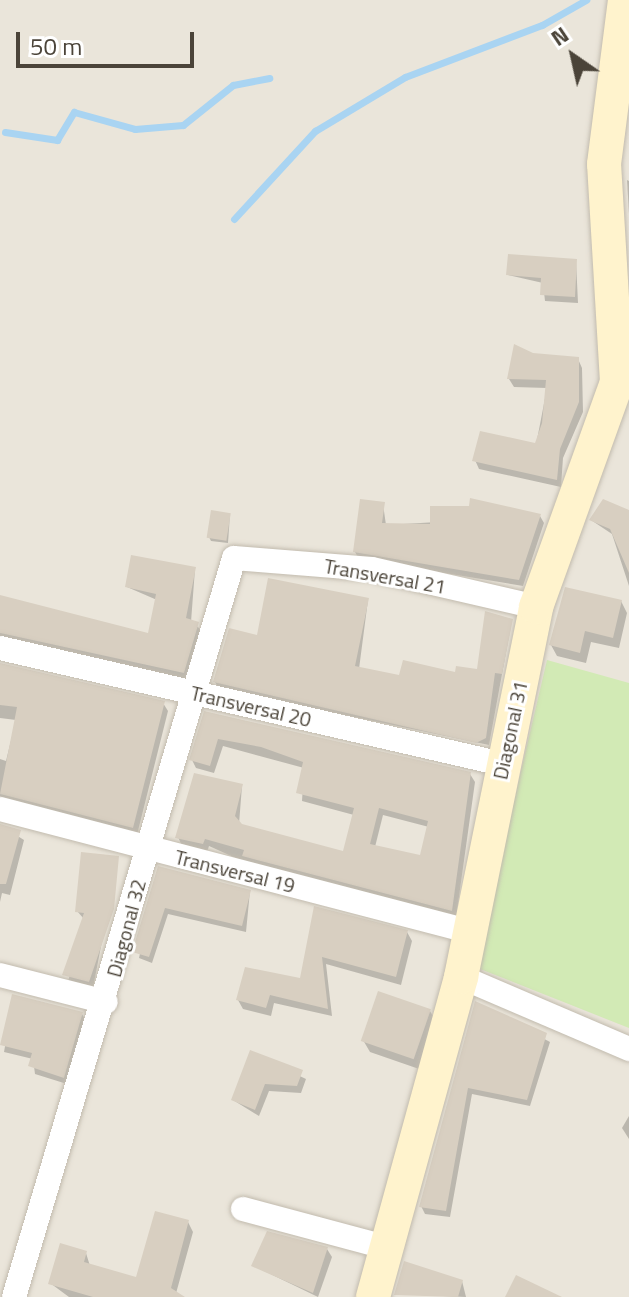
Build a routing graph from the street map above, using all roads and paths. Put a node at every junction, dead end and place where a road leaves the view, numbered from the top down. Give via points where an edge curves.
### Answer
1 (625, 0) edge
2 (617, 382) junction
3 (629, 418) edge
4 (234, 558) joint
5 (536, 607) junction
6 (0, 648) edge
7 (189, 692) junction
8 (502, 764) junction
9 (0, 809) edge
10 (148, 849) junction
11 (470, 931) junction
12 (0, 975) edge
13 (461, 977) junction
14 (106, 1002) junction
15 (629, 1049) edge
16 (243, 1209) dead end
17 (389, 1248) junction
18 (14, 1297) edge
19 (373, 1297) edge

1 - 2 street, Diagonal 31 via 604,164
2 - 3 street
2 - 5 street, Diagonal 31
4 - 5 street, Transversal 21 via 372,569
4 - 7 street, Diagonal 32
5 - 8 street, Diagonal 31
6 - 7 street, Transversal 20
7 - 8 street, Transversal 20
7 - 10 street, Diagonal 32
8 - 11 street, Diagonal 31
9 - 10 street, Transversal 19
10 - 11 street, Transversal 19
10 - 14 street, Diagonal 32
11 - 13 street, Diagonal 31
12 - 14 street
13 - 15 street
13 - 17 street, Diagonal 31
14 - 18 street, Diagonal 32
16 - 17 street
17 - 19 street, Diagonal 31

